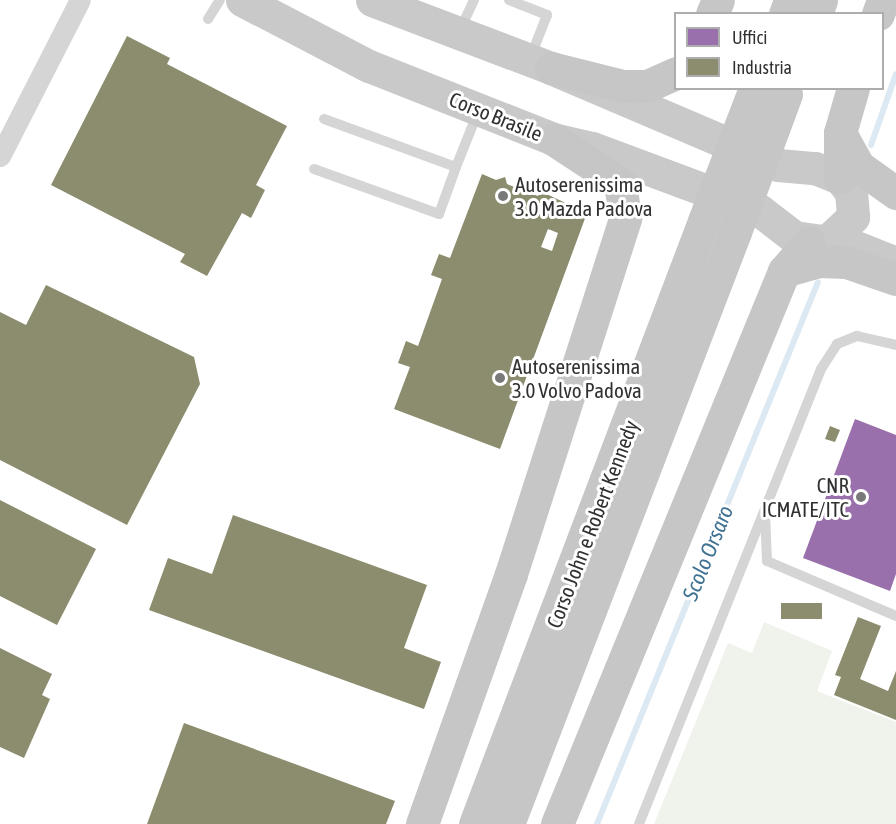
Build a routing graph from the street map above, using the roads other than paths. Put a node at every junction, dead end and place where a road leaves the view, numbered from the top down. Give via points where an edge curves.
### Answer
1 (80, 0) edge
2 (220, 0) edge
3 (242, 0) edge
4 (372, 0) edge
5 (474, 0) edge
6 (509, 0) edge
7 (208, 19) dead end
8 (459, 32) junction
9 (541, 64) junction
10 (674, 73) edge
11 (776, 90) edge
12 (852, 90) edge
13 (479, 109) junction
14 (324, 119) dead end
15 (840, 133) junction
16 (553, 139) junction
17 (0, 156) edge
18 (456, 167) junction
19 (314, 169) dead end
20 (835, 179) junction
21 (896, 193) edge
22 (896, 207) edge
23 (818, 241) junction
24 (896, 263) edge
25 (784, 271) junction
26 (896, 279) edge
27 (896, 345) edge
28 (765, 509) junction
29 (896, 616) edge
30 (422, 824) edge
31 (476, 824) edge
32 (508, 824) edge
33 (557, 824) edge
34 (639, 824) edge

1 - 17 street
2 - 7 lane
3 - 13 main road, Corso Brasile via 369,66
4 - 8 main road
5 - 8 lane
6 - 9 lane via 547,15
8 - 9 main road
9 - 10 highway via 623,86 647,86
9 - 20 main road via 778,165
11 - 31 highway, Corso John e Robert Kennedy, bridge via 704,221
11 - 32 highway, Corso John e Robert Kennedy, bridge via 735,232
12 - 15 highway
13 - 16 main road, Corso Brasile
13 - 18 lane
14 - 18 lane
15 - 20 highway
15 - 21 highway via 858,166
16 - 23 main road, Corso Brasile via 592,148 759,210
16 - 30 highway via 620,183 625,218 514,563
18 - 19 lane via 439,214
20 - 22 main road
20 - 23 main road via 853,218
23 - 24 main road, Corso Brasile
23 - 25 highway
25 - 26 highway via 818,261 846,262
25 - 33 highway
27 - 28 lane via 857,336 837,344
28 - 29 lane via 767,561
28 - 34 lane

